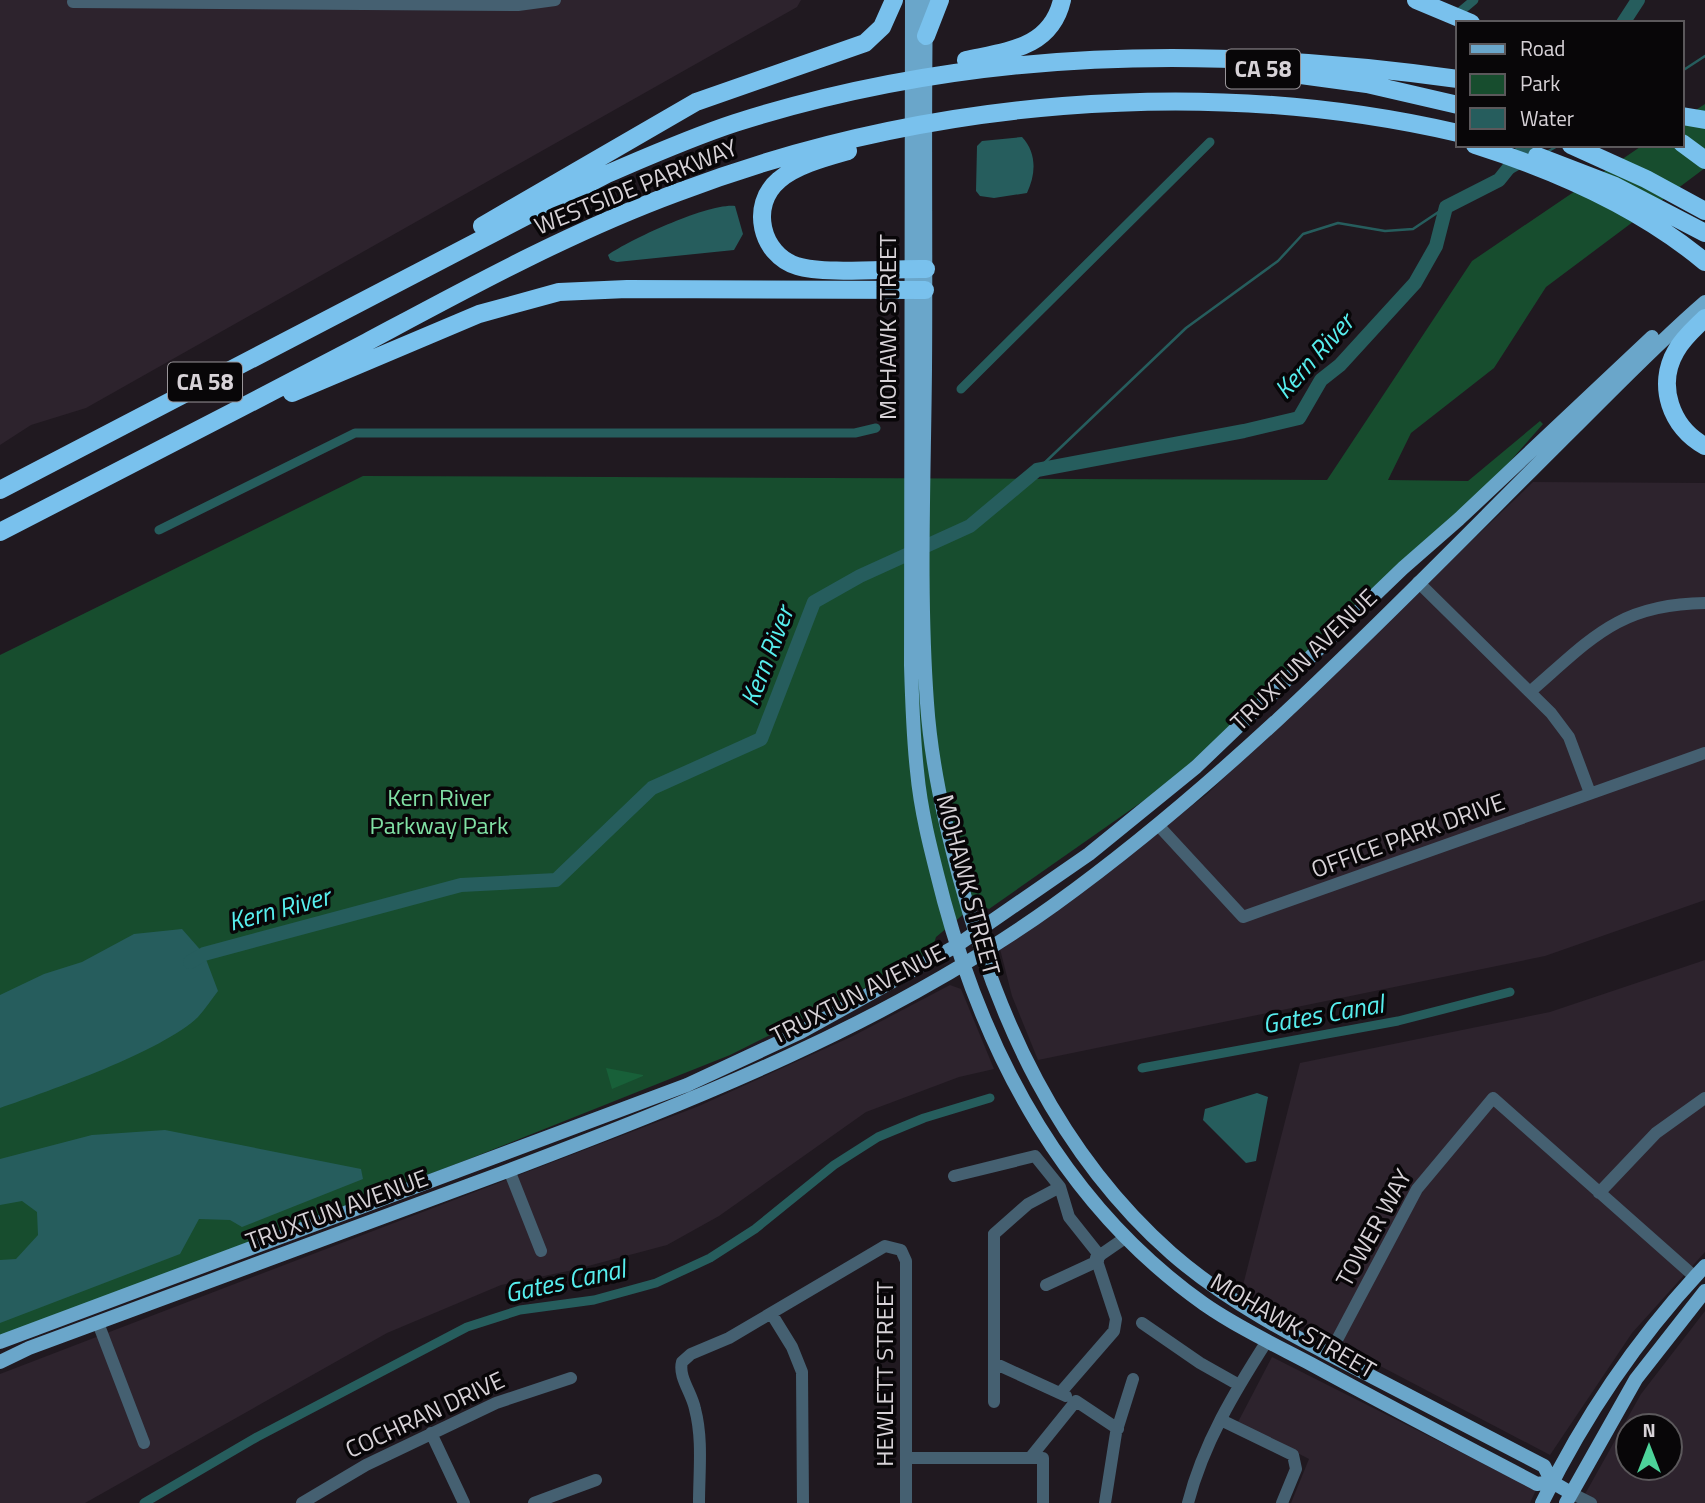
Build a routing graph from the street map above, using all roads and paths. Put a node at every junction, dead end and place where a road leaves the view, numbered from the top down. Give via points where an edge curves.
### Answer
1 (555, 0) edge
2 (894, 0) edge
3 (912, 0) edge
4 (926, 0) edge
5 (940, 0) edge
6 (1062, 0) edge
7 (1416, 0) edge
8 (73, 2) dead end
9 (1466, 21) edge
10 (921, 47) junction
11 (1068, 61) junction
12 (1456, 79) edge
13 (1456, 105) edge
14 (1028, 111) junction
15 (1684, 116) edge
16 (1705, 120) edge
17 (734, 123) junction
18 (1422, 128) junction
19 (1456, 133) edge
20 (1456, 139) edge
21 (1684, 144) edge
22 (1480, 147) edge
23 (1510, 147) edge
24 (1575, 147) edge
25 (1705, 160) edge
26 (1705, 211) edge
27 (1705, 233) edge
28 (1705, 262) edge
29 (919, 269) junction
30 (411, 274) junction
31 (1705, 289) edge
32 (919, 290) junction
33 (1705, 302) edge
34 (1705, 318) edge
35 (1556, 427) junction
36 (176, 442) junction
37 (1705, 446) edge
38 (917, 485) junction
39 (1515, 487) junction
40 (0, 490) edge
41 (1459, 519) junction
42 (0, 532) edge
43 (1418, 582) junction
44 (1705, 603) edge
45 (1363, 609) junction
46 (1531, 691) junction
47 (1705, 753) edge
48 (1590, 793) junction
49 (1158, 825) junction
50 (974, 934) junction
51 (956, 946) junction
52 (982, 953) junction
53 (963, 965) junction
54 (1008, 1073) junction
55 (1705, 1098) edge
56 (1046, 1100) junction
57 (541, 1140) junction
58 (509, 1170) junction
59 (954, 1176) dead end
60 (1060, 1187) junction
61 (1599, 1193) junction
62 (1125, 1238) junction
63 (541, 1251) dead end
64 (1172, 1254) junction
65 (1099, 1258) junction
66 (1700, 1271) edge
67 (159, 1284) junction
68 (1046, 1284) dead end
69 (1704, 1295) edge
70 (771, 1313) junction
71 (98, 1323) junction
72 (1142, 1323) dead end
73 (49, 1324) junction
74 (1267, 1341) junction
75 (0, 1342) edge
76 (1291, 1354) junction
77 (1329, 1354) junction
78 (0, 1362) edge
79 (993, 1363) junction
80 (1321, 1370) junction
81 (1371, 1376) junction
82 (571, 1378) dead end
83 (1133, 1379) dead end
84 (1239, 1385) junction
85 (1061, 1392) junction
86 (1076, 1401) junction
87 (994, 1402) dead end
88 (1221, 1420) junction
89 (1118, 1429) junction
90 (431, 1433) junction
91 (144, 1443) dead end
92 (906, 1458) junction
93 (1030, 1458) junction
94 (596, 1480) dead end
95 (1552, 1482) junction
96 (1568, 1498) edge
97 (302, 1503) edge
98 (464, 1503) edge
99 (534, 1503) edge
100 (699, 1503) edge
101 (803, 1503) edge
102 (906, 1503) edge
103 (1043, 1503) edge
104 (1105, 1503) edge
105 (1188, 1503) edge
106 (1282, 1503) edge
107 (1542, 1503) edge
108 (1591, 1503) edge

1 - 8 street via 518,5
2 - 30 highway via 882,27 865,43 728,89 674,113 516,205
3 - 10 main road, MOHAWK STREET
4 - 10 main road, MOHAWK STREET
5 - 10 highway
6 - 17 highway via 1047,32 1025,47 844,86
7 - 9 highway
10 - 29 main road, MOHAWK STREET
11 - 12 highway via 1149,56 1254,58
11 - 13 highway, CA 58 via 1263,69 1367,84
11 - 17 highway, WESTSIDE PARKWAY via 905,80
14 - 18 highway, WESTSIDE PARKWAY via 1205,104 1350,116
14 - 29 highway via 837,154 786,174 768,193 762,212 764,233 773,250 791,264 807,269
14 - 36 highway, WESTSIDE PARKWAY via 942,122 822,147 667,196 529,257
15 - 16 highway
17 - 30 highway, WESTSIDE PARKWAY via 607,174
18 - 19 highway
18 - 20 highway
21 - 25 highway
22 - 28 highway via 1550,173 1648,221
23 - 27 highway via 1590,175
24 - 26 highway
29 - 32 main road, MOHAWK STREET
30 - 40 highway, WESTSIDE PARKWAY / CA 58
31 - 35 main road, TRUXTUN AVENUE
32 - 36 highway via 627,289 542,296 472,317
32 - 38 main road, MOHAWK STREET
33 - 39 main road, TRUXTUN AVENUE
34 - 37 highway via 1675,351 1667,383 1676,418
35 - 39 main road via 1554,435 1521,468
35 - 41 main road, TRUXTUN AVENUE
36 - 42 highway, WESTSIDE PARKWAY
38 - 50 main road, MOHAWK STREET via 933,763
38 - 51 main road, MOHAWK STREET via 911,665 917,772 924,823
39 - 43 main road, TRUXTUN AVENUE
41 - 43 main road via 1422,563
41 - 45 main road, TRUXTUN AVENUE
43 - 45 main road via 1401,584
43 - 46 street
43 - 49 main road, TRUXTUN AVENUE via 1325,675
44 - 46 street via 1664,605 1618,620
45 - 50 main road, TRUXTUN AVENUE via 1186,776 1089,854
46 - 48 street via 1569,737
47 - 48 street, OFFICE PARK DRIVE
48 - 49 street, OFFICE PARK DRIVE via 1242,917
49 - 52 main road, TRUXTUN AVENUE via 1050,908
50 - 51 main road, TRUXTUN AVENUE
50 - 52 main road, MOHAWK STREET
51 - 53 main road, MOHAWK STREET
51 - 57 main road, TRUXTUN AVENUE via 858,1003 745,1059
52 - 53 main road, TRUXTUN AVENUE
52 - 56 main road, MOHAWK STREET via 1002,1009
53 - 54 main road, MOHAWK STREET
53 - 58 main road, TRUXTUN AVENUE via 923,990 752,1074
54 - 56 main road via 1030,1097
54 - 62 main road, MOHAWK STREET via 1065,1167
55 - 61 street via 1656,1133
56 - 64 main road, MOHAWK STREET via 1098,1178
57 - 58 main road via 513,1161
57 - 67 main road, TRUXTUN AVENUE
58 - 63 street
58 - 71 main road, TRUXTUN AVENUE
59 - 60 street via 1035,1156
60 - 65 street via 1069,1217
60 - 79 street via 1028,1204 994,1234
61 - 66 street
61 - 77 street, TOWER WAY via 1493,1098 1417,1189
62 - 64 main road
62 - 65 street
62 - 74 main road, MOHAWK STREET via 1197,1299
64 - 77 main road, MOHAWK STREET via 1246,1308
65 - 68 street
65 - 85 street via 1116,1319 1114,1331
66 - 95 main road via 1618,1372
67 - 71 main road via 106,1312
67 - 73 main road, TRUXTUN AVENUE
69 - 96 main road via 1636,1379
70 - 92 street, HEWLETT STREET via 879,1248 897,1248 906,1261
70 - 100 street via 691,1354 681,1368 698,1419
70 - 101 street via 802,1373
71 - 73 main road
71 - 78 main road, TRUXTUN AVENUE
71 - 91 street
72 - 84 street
73 - 75 main road, TRUXTUN AVENUE
74 - 76 main road, MOHAWK STREET
74 - 84 street
76 - 77 main road via 1322,1358
76 - 80 main road, MOHAWK STREET
77 - 81 main road, MOHAWK STREET
79 - 85 street
79 - 87 street
80 - 81 main road via 1333,1366
80 - 95 main road, MOHAWK STREET via 1537,1484
81 - 95 main road, MOHAWK STREET via 1544,1466
82 - 90 street, COCHRAN DRIVE via 518,1394
83 - 89 street
84 - 88 street
85 - 86 street
86 - 89 street
86 - 93 street
88 - 105 street
88 - 106 street via 1293,1455 1296,1469
89 - 104 street
90 - 97 street, COCHRAN DRIVE
90 - 98 street
92 - 93 street
92 - 102 street, HEWLETT STREET
93 - 103 street via 1043,1458
94 - 99 street
95 - 96 main road, MOHAWK STREET
95 - 107 main road
96 - 108 street, MOHAWK STREET

